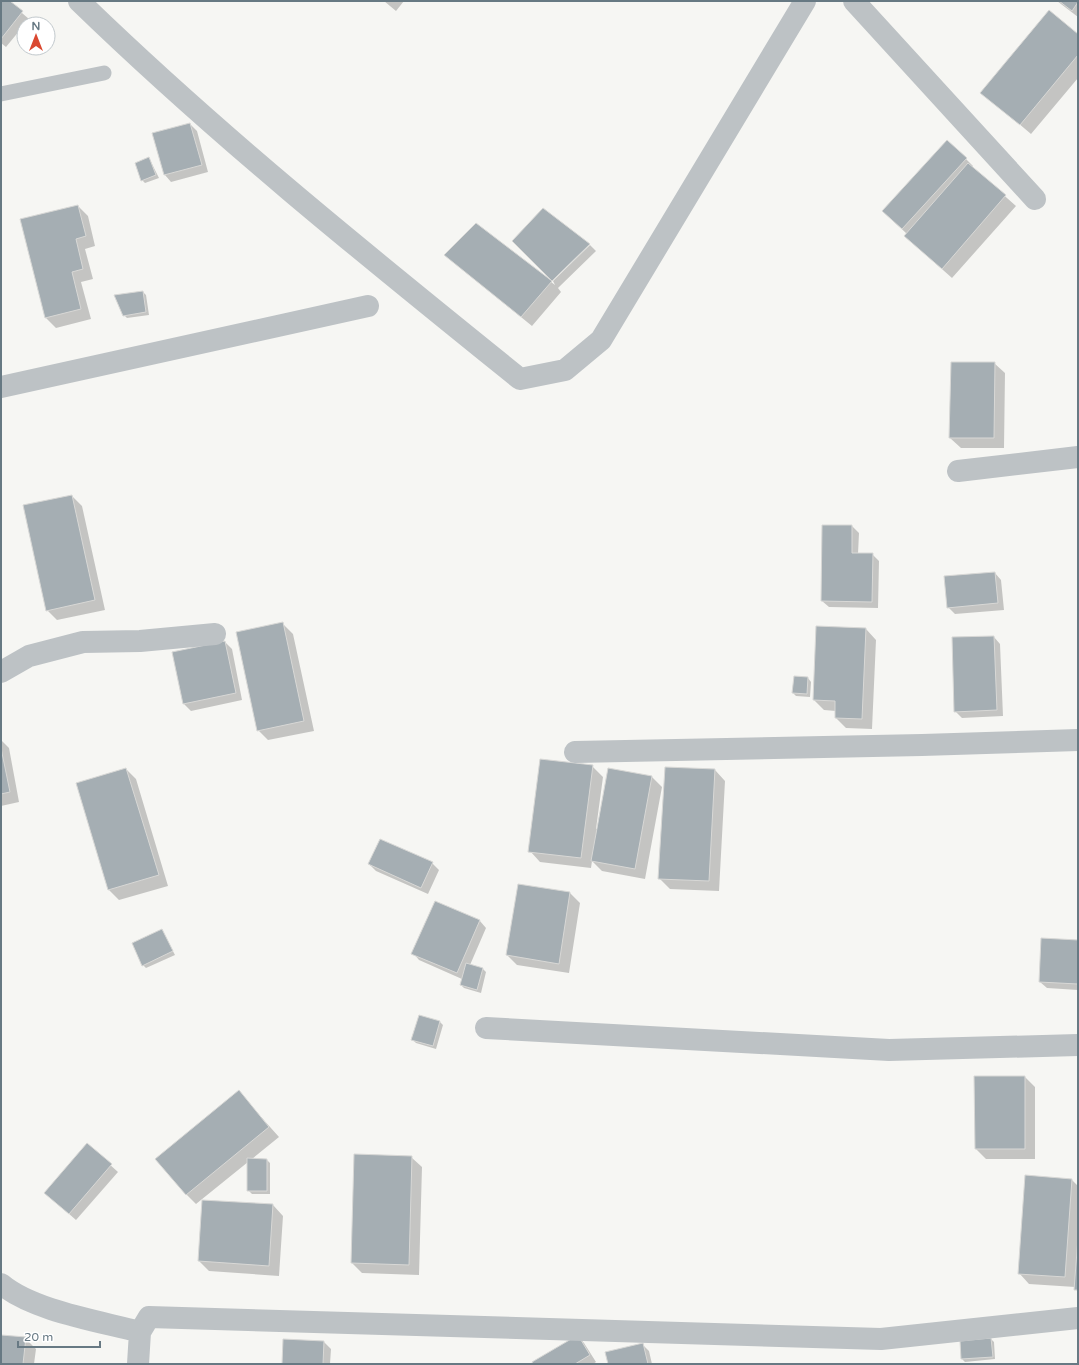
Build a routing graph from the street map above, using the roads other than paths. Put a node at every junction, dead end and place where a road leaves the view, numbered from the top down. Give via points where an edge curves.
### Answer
1 (79, 1) edge
2 (805, 1) edge
3 (854, 1) edge
4 (104, 73) dead end
5 (1, 94) edge
6 (1034, 199) dead end
7 (368, 306) dead end
8 (1, 387) edge
9 (1078, 457) edge
10 (958, 471) dead end
11 (215, 634) dead end
12 (1, 672) edge
13 (1078, 740) edge
14 (575, 752) dead end
15 (486, 1028) dead end
16 (1078, 1045) edge
17 (1, 1284) edge
18 (1078, 1318) edge
19 (140, 1332) junction
20 (138, 1364) edge

1 - 2 street via 173,89 382,268 520,379 565,370 601,340
3 - 6 street
4 - 5 lane
7 - 8 street
9 - 10 street
11 - 12 street via 140,641 83,642 29,656
13 - 14 street
15 - 16 street via 889,1050
17 - 19 street via 14,1295 42,1306
18 - 19 street via 881,1339 149,1317
19 - 20 street

